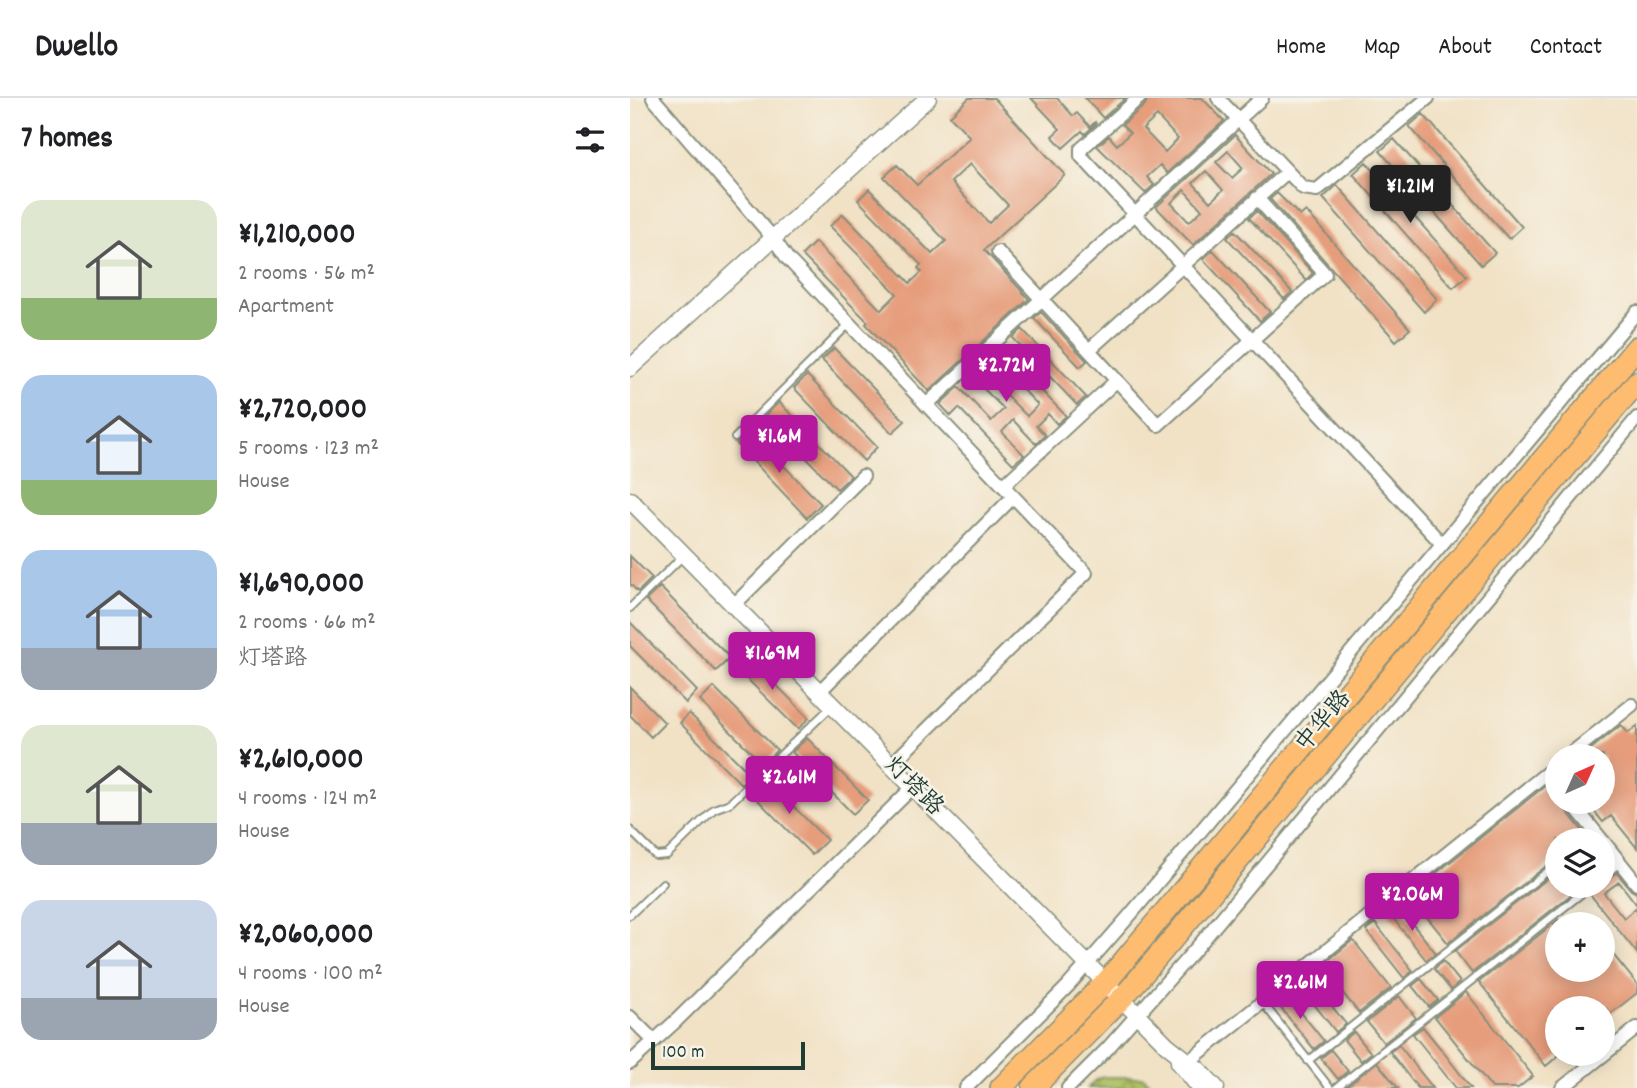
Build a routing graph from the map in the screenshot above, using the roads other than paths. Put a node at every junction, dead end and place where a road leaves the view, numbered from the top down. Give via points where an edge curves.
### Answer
1 (653, 98) edge
2 (928, 98) edge
3 (1139, 98) edge
4 (1218, 98) edge
5 (1262, 98) edge
6 (1428, 98) edge
7 (1238, 120) junction
8 (1287, 172) junction
9 (1257, 198) junction
10 (1136, 214) junction
11 (773, 238) junction
12 (998, 252) dead end
13 (1183, 265) junction
14 (1042, 299) junction
15 (1637, 312) edge
16 (849, 324) junction
17 (1252, 340) junction
18 (1637, 348) edge
19 (1088, 350) junction
20 (630, 368) edge
21 (1117, 380) junction
22 (1637, 382) edge
23 (926, 405) junction
24 (1637, 418) edge
25 (735, 438) dead end
26 (863, 476) dead end
27 (1003, 486) junction
28 (1013, 497) junction
29 (630, 500) edge
30 (1443, 544) junction
31 (684, 555) junction
32 (734, 605) junction
33 (630, 608) edge
34 (819, 692) junction
35 (1632, 705) dead end
36 (833, 706) junction
37 (1583, 744) edge
38 (891, 765) junction
39 (1545, 774) edge
40 (913, 787) junction
41 (630, 830) edge
42 (1615, 858) edge
43 (1620, 863) junction
44 (1615, 867) edge
45 (1545, 873) edge
46 (663, 883) dead end
47 (1637, 884) edge
48 (1576, 898) edge
49 (630, 915) edge
50 (1087, 964) junction
51 (1105, 982) junction
52 (1121, 999) junction
53 (1261, 1001) junction
54 (1137, 1015) junction
55 (630, 1017) edge
56 (1637, 1028) edge
57 (654, 1041) junction
58 (1167, 1045) junction
59 (1308, 1061) junction
60 (1188, 1062) junction
61 (630, 1063) edge
62 (966, 1088) edge
63 (1001, 1088) edge
64 (1033, 1088) edge
65 (1068, 1088) edge
66 (1200, 1088) edge
67 (1216, 1088) edge
68 (1330, 1088) edge
69 (1336, 1088) edge
70 (1562, 1088) edge

1 - 11 street
2 - 11 street
3 - 10 street via 1080,153
4 - 7 street
5 - 7 street
6 - 8 street via 1317,190 1303,188
7 - 8 street
7 - 10 street
8 - 9 street
9 - 13 street
9 - 17 street via 1325,274
10 - 13 street
10 - 14 street
11 - 16 street
11 - 20 street
12 - 14 street
13 - 17 street
13 - 19 street
14 - 19 street
14 - 23 street
15 - 30 street
16 - 23 street
16 - 25 lane
17 - 21 street via 1158,425
17 - 30 street
18 - 51 highway, 中华路
19 - 21 street
21 - 27 street
22 - 52 highway, 中华路
23 - 27 street
24 - 54 street
26 - 32 street
27 - 28 street
28 - 34 street
28 - 38 street via 1086,573
29 - 31 street, 灯塔路
30 - 50 street
31 - 32 street, 灯塔路
31 - 33 lane
32 - 34 street, 灯塔路
34 - 36 street, 灯塔路
35 - 37 street
36 - 38 street, 灯塔路
36 - 41 lane via 667,855 656,856
38 - 40 street, 灯塔路
39 - 53 street
40 - 50 street, 灯塔路
40 - 57 street
42 - 43 street
43 - 44 lane
43 - 47 street
45 - 59 lane
46 - 49 lane
48 - 69 lane
50 - 51 street, 灯塔路
50 - 62 street
51 - 52 street, 灯塔路
51 - 63 highway, 中华路
52 - 54 street, 灯塔路
52 - 64 highway, 中华路
53 - 59 lane
53 - 60 street
54 - 58 street, 灯塔路
54 - 65 street
55 - 57 street
56 - 70 street
57 - 61 street
58 - 60 street, 灯塔路
58 - 66 street, 灯塔路
59 - 68 lane
60 - 67 street, 灯塔路

